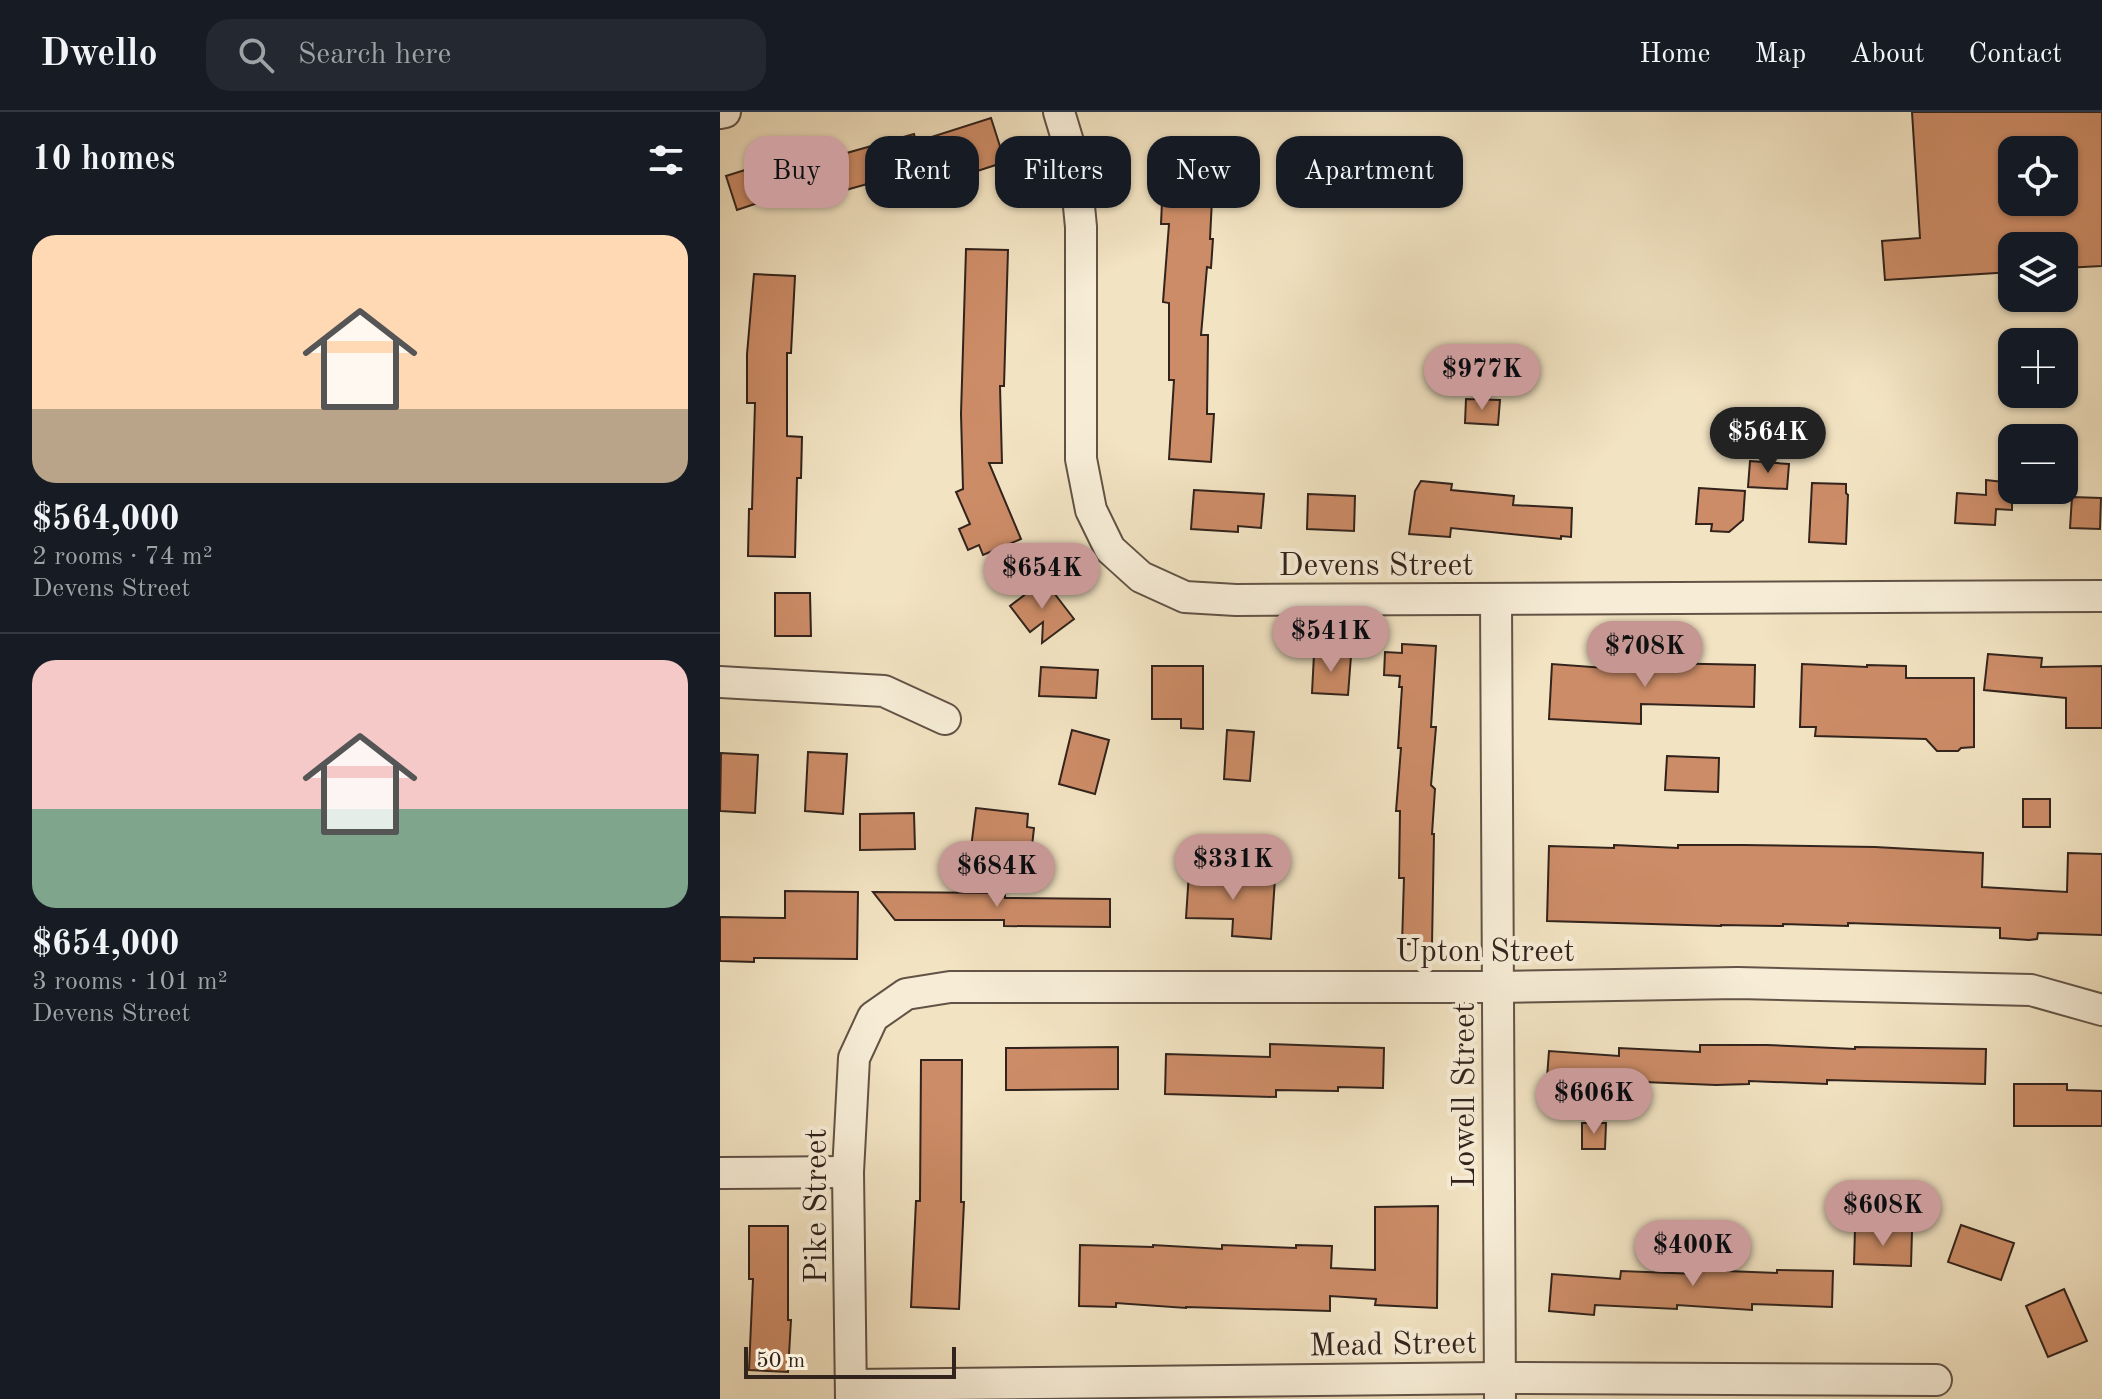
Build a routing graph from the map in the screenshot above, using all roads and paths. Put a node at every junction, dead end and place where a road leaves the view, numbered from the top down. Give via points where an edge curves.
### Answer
1 (1059, 112) edge
2 (2102, 596) edge
3 (1496, 600) junction
4 (720, 682) edge
5 (945, 719) dead end
6 (1498, 987) junction
7 (2102, 1010) edge
8 (873, 1017) joint
9 (848, 1172) junction
10 (720, 1173) edge
11 (1936, 1380) dead end
12 (1500, 1389) edge
13 (851, 1392) edge

1 - 3 street, Devens Street via 1075,165 1081,227 1081,459 1091,510 1110,549 1141,577 1185,597
2 - 3 street, Devens Street
3 - 6 street, Lowell Street
4 - 5 street via 884,691
6 - 7 street, Upton Street via 1738,983 2031,990
6 - 8 street, Upton Street via 950,987 906,994
6 - 12 street, Lowell Street
8 - 9 street, Pike Street via 854,1058
9 - 10 street
9 - 13 street, Pike Street
11 - 12 street, Mead Street
12 - 13 street, Mead Street

